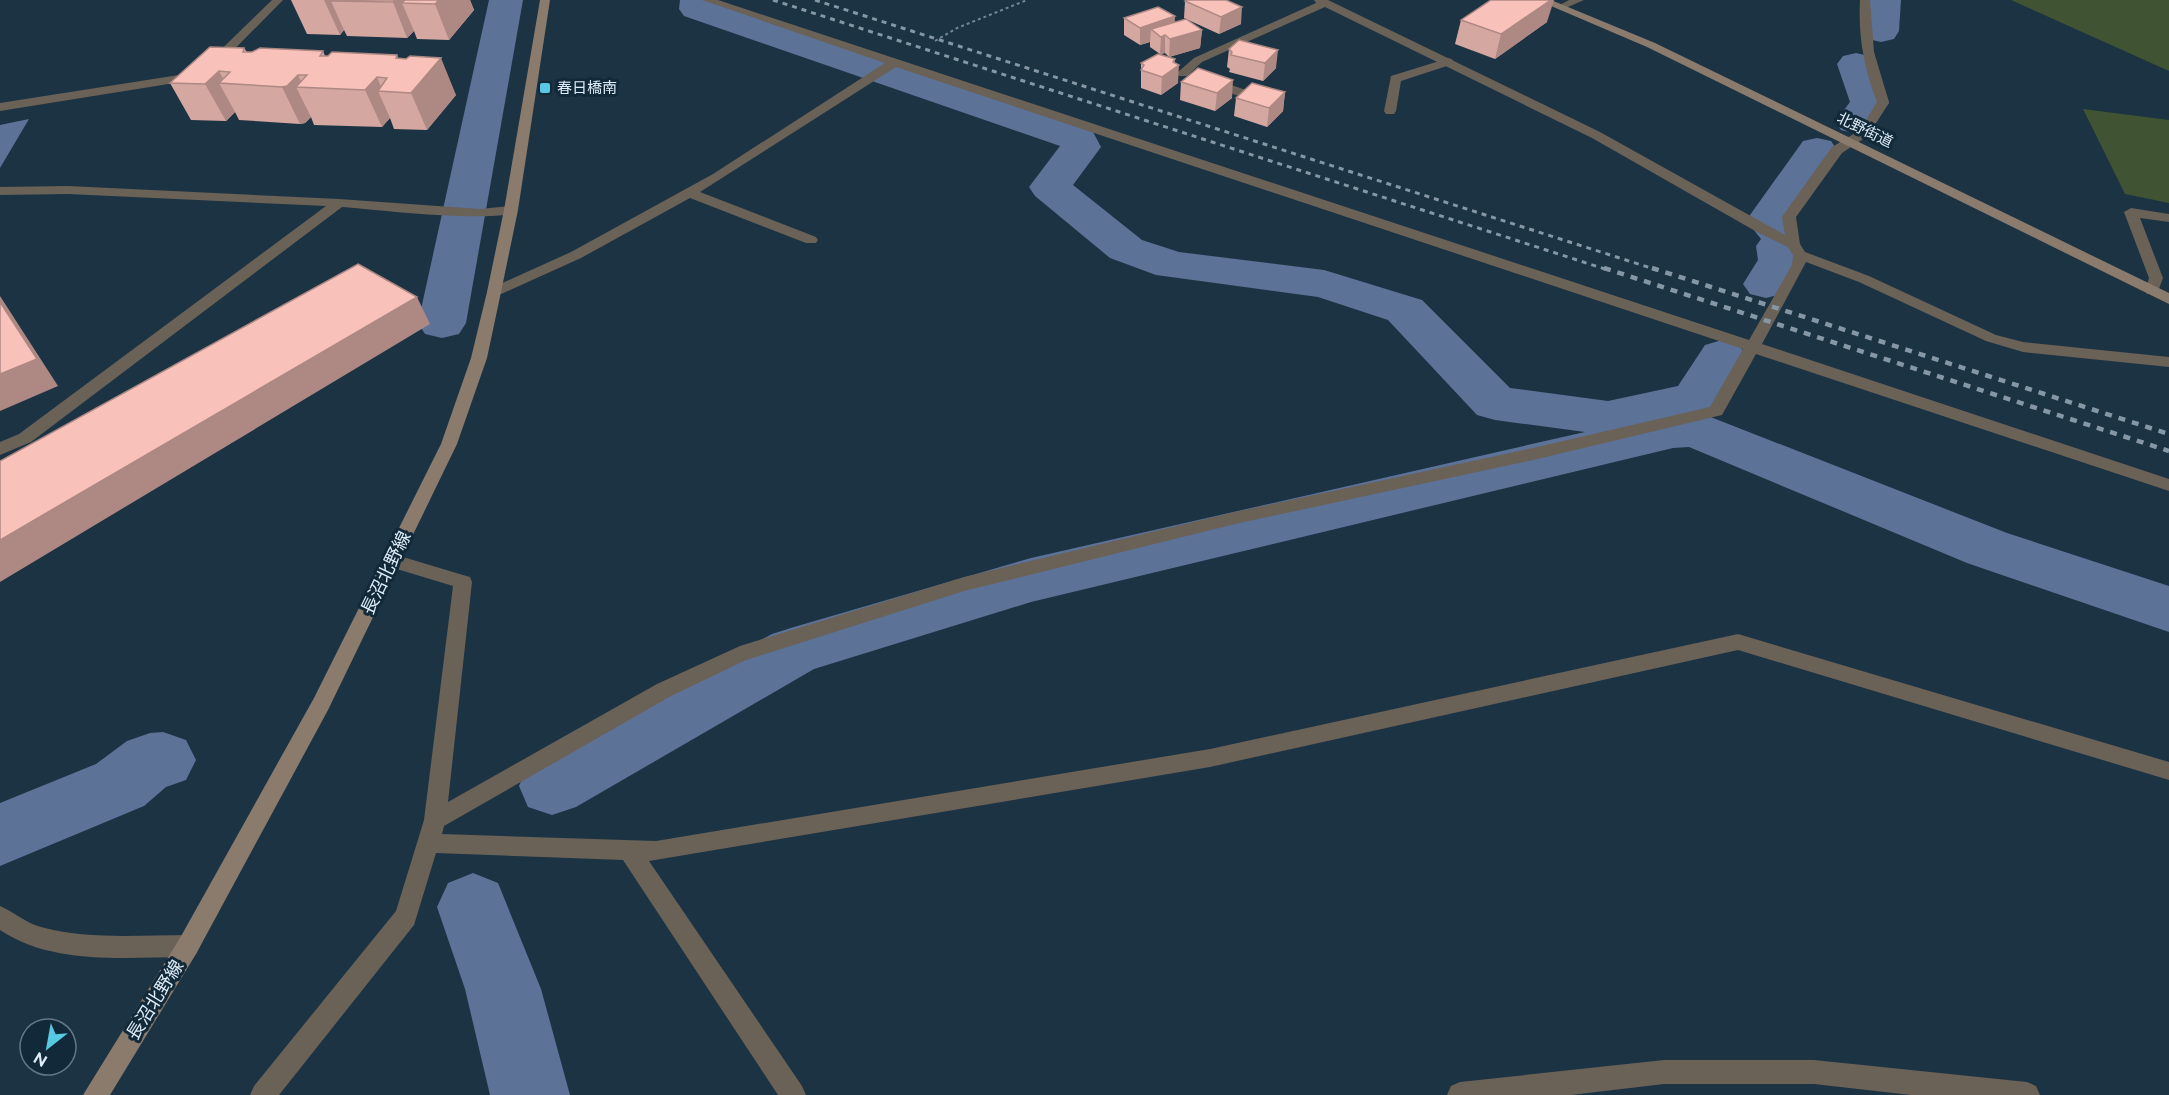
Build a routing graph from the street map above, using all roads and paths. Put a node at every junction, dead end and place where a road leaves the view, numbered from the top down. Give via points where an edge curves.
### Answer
1 (278, 0) edge
2 (545, 0) edge
3 (707, 0) edge
4 (1027, 0) edge
5 (1542, 0) edge
6 (1579, 0) edge
7 (1864, 0) edge
8 (1322, 1) edge
9 (1561, 7) junction
10 (1449, 62) junction
11 (893, 63) junction
12 (1242, 93) edge
13 (0, 107) edge
14 (1390, 111) dead end
15 (1850, 141) junction
16 (0, 191) edge
17 (688, 192) junction
18 (339, 203) junction
19 (511, 210) junction
20 (2169, 218) edge
21 (811, 240) dead end
22 (1797, 250) junction
23 (2152, 291) junction
24 (494, 292) junction
25 (2169, 299) edge
26 (1752, 346) junction
27 (2169, 362) edge
28 (0, 449) edge
29 (2169, 485) edge
30 (393, 561) junction
31 (2169, 771) edge
32 (435, 820) junction
33 (428, 843) junction
34 (629, 850) junction
35 (0, 917) edge
36 (188, 946) junction
37 (96, 1095) edge
38 (263, 1095) edge
39 (793, 1095) edge
40 (1460, 1095) edge
41 (2027, 1095) edge

1 - 13 street via 202,75
2 - 19 main road, 長沼北野線
3 - 11 street
4 - 11 path via 957,28
5 - 9 main road, 北野街道
6 - 9 street
7 - 15 street via 1870,69 1883,102 1865,132
8 - 10 street
8 - 12 street via 1178,71
9 - 15 main road, 北野街道 via 1651,45
10 - 14 street via 1395,79
10 - 22 street via 1596,135
11 - 17 street via 718,177
11 - 26 street
15 - 22 street via 1837,150 1789,217
15 - 23 main road, 北野街道
16 - 18 street via 68,190
17 - 21 street
17 - 24 street via 576,255
18 - 19 street via 480,213
18 - 28 street via 25,438
19 - 24 main road, 長沼北野線
20 - 23 street via 2131,212 2156,278
22 - 26 street via 1800,265
22 - 27 street via 1991,338 2023,347
23 - 25 main road, 北野街道
24 - 30 main road, 長沼北野線 via 479,358 449,444
26 - 29 street
26 - 32 street via 1716,411 1235,518 976,581 740,654 664,690
30 - 32 street via 463,582
30 - 36 main road, 長沼北野線 via 321,704
31 - 34 street via 1738,642 1210,758 656,851
32 - 33 street
33 - 34 street
33 - 38 street via 406,917
34 - 39 street
35 - 36 street via 27,934 58,944
36 - 37 main road, 長沼北野線
40 - 41 street via 1664,1072 1814,1072

